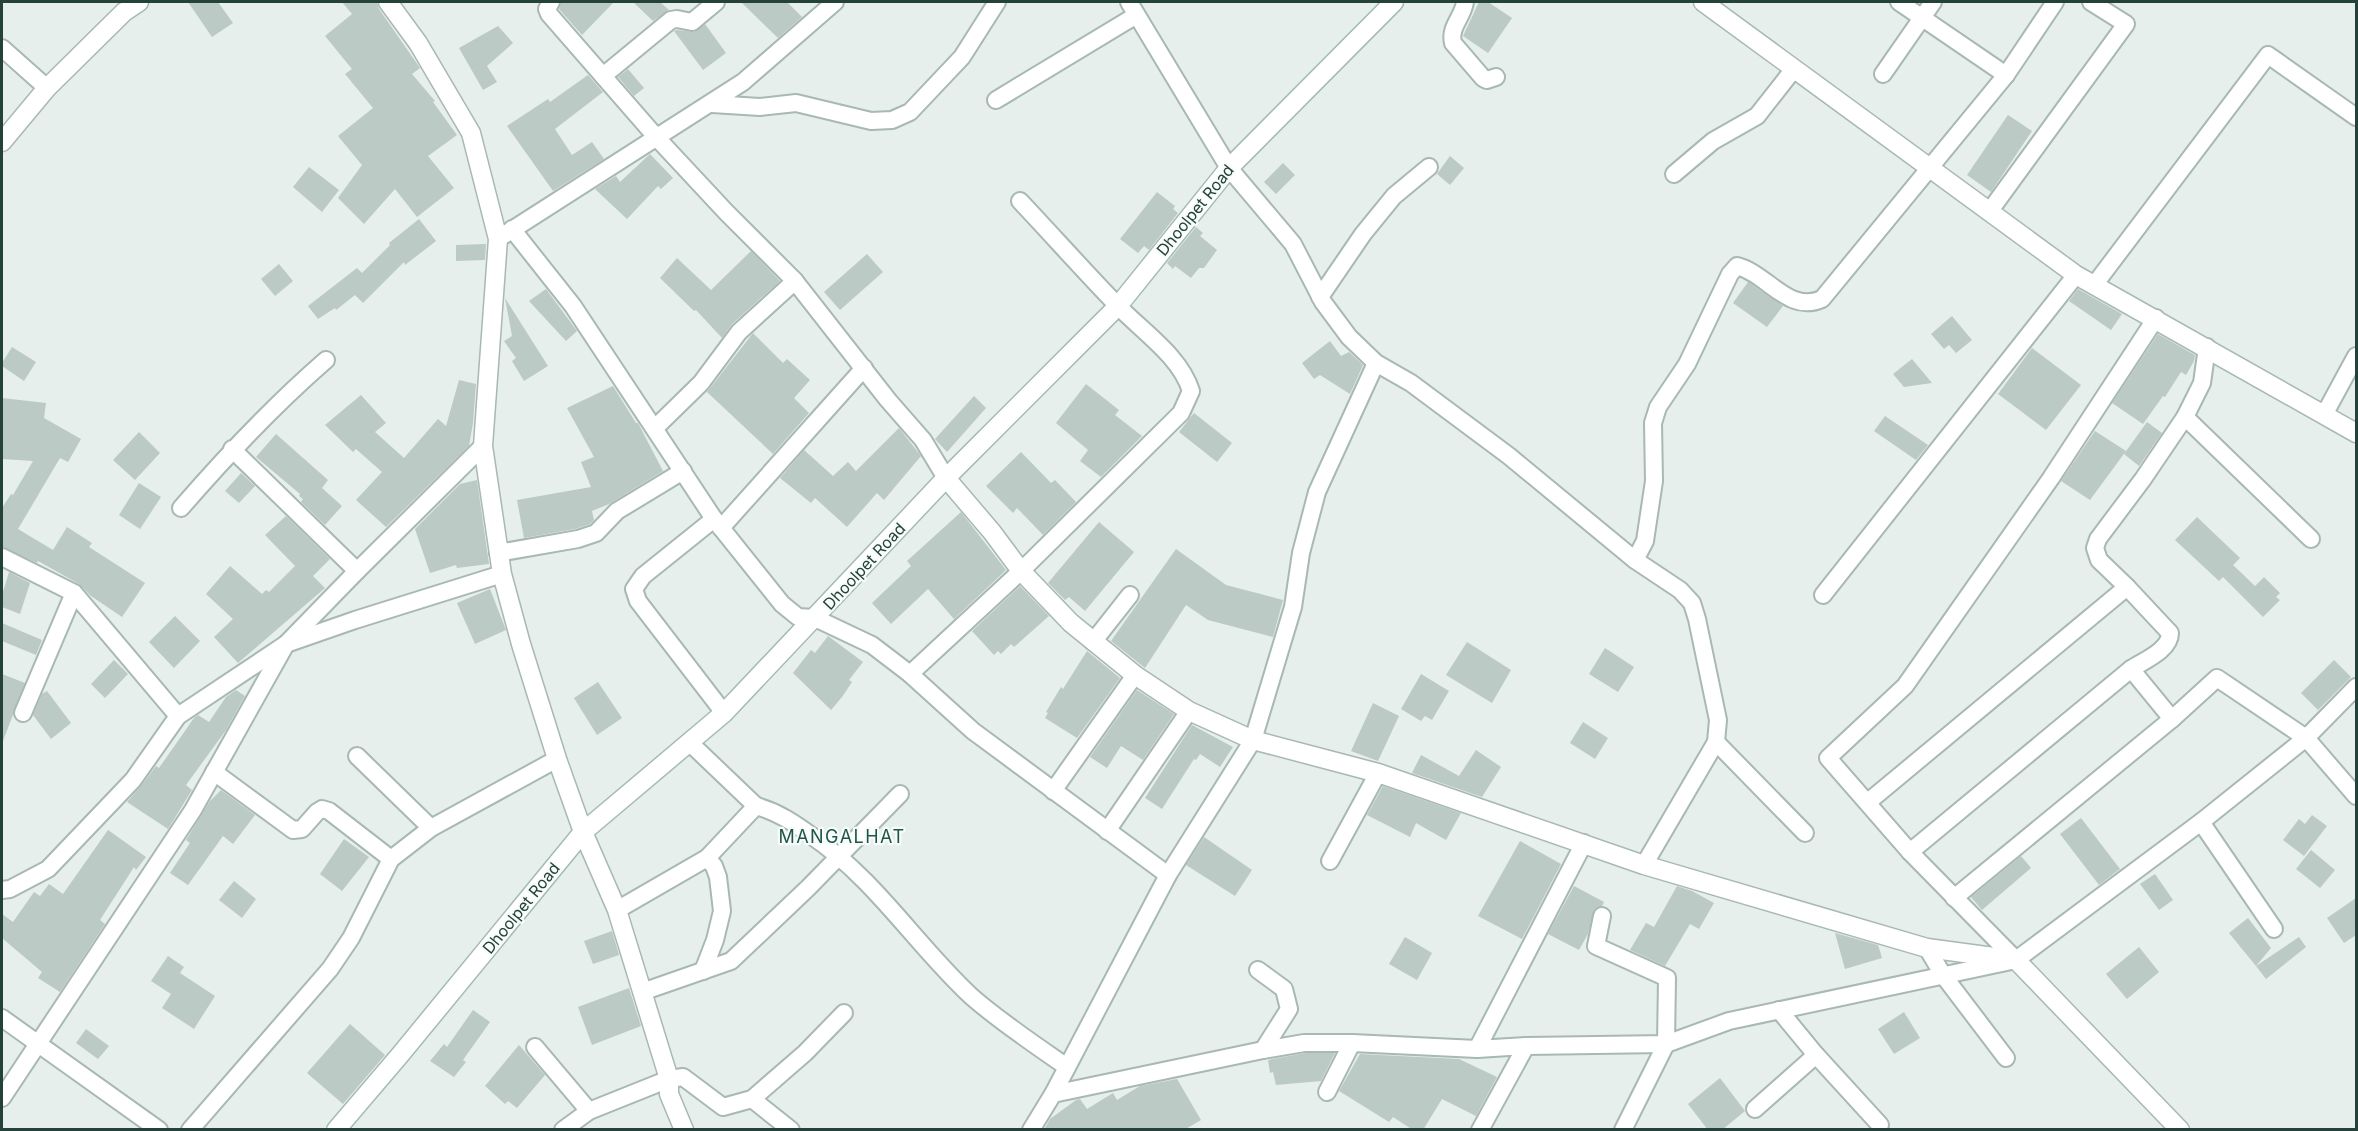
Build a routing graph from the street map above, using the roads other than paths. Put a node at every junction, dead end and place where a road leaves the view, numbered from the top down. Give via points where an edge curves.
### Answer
1 (389, 2) edge
2 (551, 2) edge
3 (716, 2) edge
4 (835, 2) edge
5 (997, 2) edge
6 (1394, 2) edge
7 (1465, 2) edge
8 (1703, 2) edge
9 (1899, 2) edge
10 (1933, 2) edge
11 (2055, 2) edge
12 (2091, 2) edge
13 (128, 5) edge
14 (1132, 9) edge
15 (1922, 19) junction
16 (2, 48) edge
17 (1793, 70) junction
18 (1883, 74) dead end
19 (2006, 75) junction
20 (603, 76) junction
21 (1496, 77) dead end
22 (47, 88) junction
23 (996, 100) dead end
24 (712, 104) junction
25 (2356, 117) edge
26 (657, 138) junction
27 (2, 142) edge
28 (1429, 167) dead end
29 (1229, 168) junction
30 (1928, 168) junction
31 (1674, 174) dead end
32 (1020, 201) dead end
33 (1989, 212) junction
34 (505, 234) junction
35 (2076, 275) junction
36 (795, 281) junction
37 (2095, 284) junction
38 (1320, 297) junction
39 (1118, 306) junction
40 (2156, 318) junction
41 (2207, 347) junction
42 (2356, 356) edge
43 (326, 360) dead end
44 (1376, 363) junction
45 (864, 368) junction
46 (2324, 415) junction
47 (2185, 417) junction
48 (655, 428) junction
49 (2356, 433) edge
50 (483, 446) junction
51 (232, 449) junction
52 (683, 471) junction
53 (946, 478) junction
54 (181, 508) dead end
55 (718, 523) junction
56 (2311, 539) dead end
57 (498, 553) junction
58 (2, 557) edge
59 (1635, 560) junction
60 (357, 570) junction
61 (1021, 571) junction
62 (502, 574) junction
63 (2127, 587) junction
64 (74, 593) junction
65 (1130, 595) dead end
66 (1823, 596) dead end
67 (815, 618) junction
68 (1093, 642) junction
69 (285, 644) junction
70 (2131, 669) junction
71 (910, 674) junction
72 (1135, 675) junction
73 (2356, 687) edge
74 (1189, 711) junction
75 (22, 713) dead end
76 (724, 713) junction
77 (178, 716) junction
78 (2172, 719) junction
79 (2306, 738) junction
80 (1253, 740) junction
81 (689, 742) junction
82 (1716, 742) junction
83 (357, 756) dead end
84 (557, 759) junction
85 (214, 772) junction
86 (1378, 773) junction
87 (1053, 791) junction
88 (900, 794) dead end
89 (2356, 796) edge
90 (1868, 802) junction
91 (756, 806) junction
92 (2201, 822) junction
93 (430, 828) junction
94 (583, 831) junction
95 (1107, 831) junction
96 (1805, 833) dead end
97 (1584, 843) junction
98 (1910, 852) junction
99 (839, 854) junction
100 (707, 858) junction
101 (391, 859) junction
102 (1330, 861) dead end
103 (1644, 865) junction
104 (1168, 875) junction
105 (2, 890) edge
106 (1954, 898) junction
107 (617, 910) junction
108 (1602, 916) dead end
109 (2274, 929) dead end
110 (1927, 948) junction
111 (2016, 960) junction
112 (1258, 970) dead end
113 (703, 971) junction
114 (1943, 975) junction
115 (642, 992) junction
116 (1779, 1010) junction
117 (844, 1013) dead end
118 (2, 1018) edge
119 (1352, 1043) junction
120 (38, 1044) junction
121 (1666, 1044) junction
122 (1526, 1046) junction
123 (536, 1047) dead end
124 (1477, 1049) junction
125 (1263, 1050) junction
126 (1816, 1055) junction
127 (2006, 1058) dead end
128 (1067, 1067) junction
129 (669, 1079) junction
130 (1327, 1092) dead end
131 (1053, 1094) junction
132 (2, 1098) edge
133 (752, 1100) junction
134 (1755, 1109) dead end
135 (589, 1111) junction
136 (1880, 1125) dead end
137 (567, 1128) edge
138 (159, 1130) edge
139 (190, 1130) edge
140 (336, 1130) edge
141 (684, 1130) edge
142 (791, 1130) edge
143 (1030, 1130) edge
144 (1480, 1130) edge
145 (1623, 1130) edge
146 (2180, 1130) edge

1 - 34 street via 471,133
2 - 20 street via 549,14
3 - 20 street via 692,22 670,20
4 - 24 street via 781,51
5 - 24 street via 962,57 910,112 892,120 871,121 796,103 760,107
6 - 29 street, Dhoolpet Road
7 - 21 street via 1453,28 1453,43 1483,78
8 - 17 street
9 - 15 street
10 - 15 street
11 - 19 street
12 - 33 street via 2126,24
13 - 22 street
14 - 23 street
14 - 29 street
15 - 18 street
15 - 19 street
16 - 22 street
17 - 30 street
17 - 31 street via 1757,116 1713,141
19 - 30 street
20 - 26 street
22 - 27 street
24 - 26 street
25 - 37 street via 2268,55
26 - 34 street
26 - 36 street
28 - 38 street via 1394,196
29 - 38 street via 1293,244
29 - 39 street, Dhoolpet Road
30 - 33 street
30 - 59 street via 1821,299 1810,304 1795,302 1748,269 1737,266 1730,274 1687,364 1658,407 1653,423 1654,481 1645,541
32 - 39 street
33 - 35 street
34 - 48 street via 573,306
34 - 50 street
35 - 37 street
35 - 66 street
36 - 45 street
36 - 48 street via 739,332 701,383
37 - 40 street
38 - 44 street via 1349,337
39 - 53 street, Dhoolpet Road
39 - 61 street via 1176,362 1187,376 1191,392 1181,413
40 - 41 street
40 - 90 street via 2051,478 1905,686 1828,758
41 - 46 street
41 - 47 street via 2202,383
42 - 46 street
43 - 51 street
44 - 59 street via 1410,382 1509,456
44 - 80 street via 1317,492 1301,553 1293,606
45 - 53 street via 923,440
45 - 55 street
46 - 49 street
47 - 56 street
47 - 63 street via 2098,539 2095,548 2099,560
48 - 52 street
50 - 57 street
50 - 60 street
51 - 54 street
51 - 60 street
52 - 55 street
52 - 57 street via 617,511 596,533
53 - 61 street
53 - 67 street, Dhoolpet Road
55 - 67 street via 782,604 798,617
55 - 76 street via 643,576 634,589 638,601
57 - 62 street
58 - 64 street
59 - 82 street via 1680,590 1692,603 1718,720
60 - 69 street
61 - 68 street
61 - 71 street
62 - 69 street
62 - 84 street
63 - 70 street via 2170,633 2165,646
63 - 90 street
64 - 75 street
64 - 77 street
65 - 68 street
67 - 71 street via 872,645
67 - 76 street, Dhoolpet Road
68 - 72 street
69 - 77 street
69 - 85 street
70 - 78 street
70 - 98 street
71 - 87 street via 973,731
72 - 74 street
72 - 87 street
73 - 79 street
74 - 80 street
74 - 95 street
76 - 81 street, Dhoolpet Road
77 - 105 street via 133,780 65,852 48,868
78 - 79 street via 2217,678
78 - 106 street
79 - 89 street
79 - 92 street
80 - 86 street
80 - 104 street
81 - 91 street
81 - 94 street, Dhoolpet Road
82 - 96 street
82 - 103 street
83 - 93 street
84 - 93 street
84 - 94 street
85 - 101 street via 293,830 302,829 322,809
85 - 120 street via 193,810
86 - 97 street
86 - 102 street
87 - 95 street
88 - 99 street
90 - 98 street
91 - 99 street via 777,812
91 - 100 street
92 - 109 street
92 - 111 street
93 - 101 street
94 - 107 street
94 - 140 street, Dhoolpet Road
95 - 104 street
97 - 103 street
97 - 124 street
98 - 106 street
99 - 113 street via 731,961
99 - 128 street via 973,997
100 - 107 street
100 - 113 street via 718,878 722,911
101 - 139 street via 351,938 330,969
103 - 110 street
104 - 128 street
106 - 111 street
107 - 115 street
108 - 121 street via 1596,946 1667,978
110 - 111 street
110 - 114 street
111 - 114 street
111 - 146 street
112 - 125 street via 1284,989 1288,1009
113 - 115 street
114 - 116 street
114 - 127 street
115 - 129 street
116 - 121 street via 1729,1021
116 - 126 street
117 - 133 street
118 - 120 street
119 - 124 street
119 - 125 street via 1304,1043
119 - 130 street
120 - 132 street
120 - 138 street
121 - 122 street
121 - 145 street
122 - 124 street
122 - 144 street
123 - 135 street
125 - 131 street
126 - 134 street
126 - 136 street
128 - 131 street
129 - 133 street via 683,1077 723,1107
129 - 135 street
129 - 141 street via 669,1094
131 - 143 street
133 - 142 street
135 - 137 street

